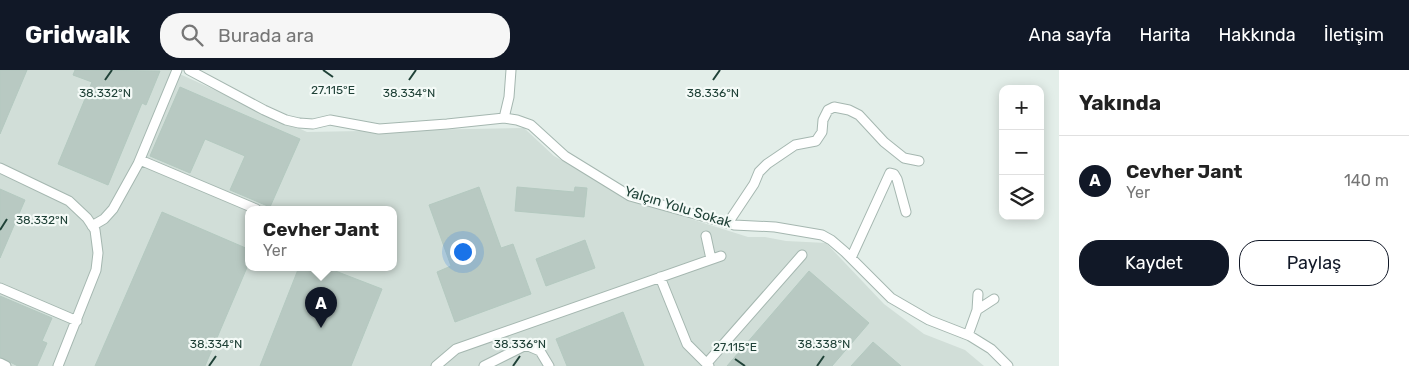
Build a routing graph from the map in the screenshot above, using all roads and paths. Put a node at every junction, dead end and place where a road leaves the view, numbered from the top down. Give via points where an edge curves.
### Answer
1 (177, 70) edge
2 (189, 70) edge
3 (511, 70) edge
4 (504, 118) junction
5 (140, 160) junction
6 (919, 161) dead end
7 (0, 168) edge
8 (249, 206) edge
9 (906, 212) dead end
10 (728, 223) junction
11 (92, 226) junction
12 (706, 236) dead end
13 (802, 255) dead end
14 (851, 258) junction
15 (660, 277) junction
16 (0, 288) edge
17 (978, 294) dead end
18 (994, 299) dead end
19 (977, 310) junction
20 (77, 321) junction
21 (968, 336) junction
22 (0, 364) edge
23 (441, 364) edge
24 (708, 365) edge
25 (6, 366) edge
26 (58, 366) edge
27 (484, 366) edge
28 (549, 366) edge
29 (1008, 366) edge

1 - 5 street
2 - 4 street, Yalçın Yolu Sokak via 264,110 299,123 330,120 379,129
3 - 4 street
4 - 10 street, Yalçın Yolu Sokak via 531,125 565,156 630,196
5 - 8 street
5 - 11 street via 114,209
6 - 10 street via 904,158 859,115 834,107 828,110 816,141 794,145 759,172
7 - 11 street via 68,201
9 - 14 street via 897,179 890,173
10 - 14 street, Yalçın Yolu Sokak via 822,235
11 - 20 street via 98,253 96,270
12 - 15 street via 716,257
13 - 24 street
14 - 21 street, Yalçın Yolu Sokak via 891,298 929,320
15 - 23 street via 456,350
15 - 24 street via 687,344
16 - 20 street
17 - 19 street
18 - 19 street
19 - 21 street
20 - 26 street
21 - 29 street, Yalçın Yolu Sokak via 991,349
22 - 25 street
27 - 28 street via 526,345 540,351

